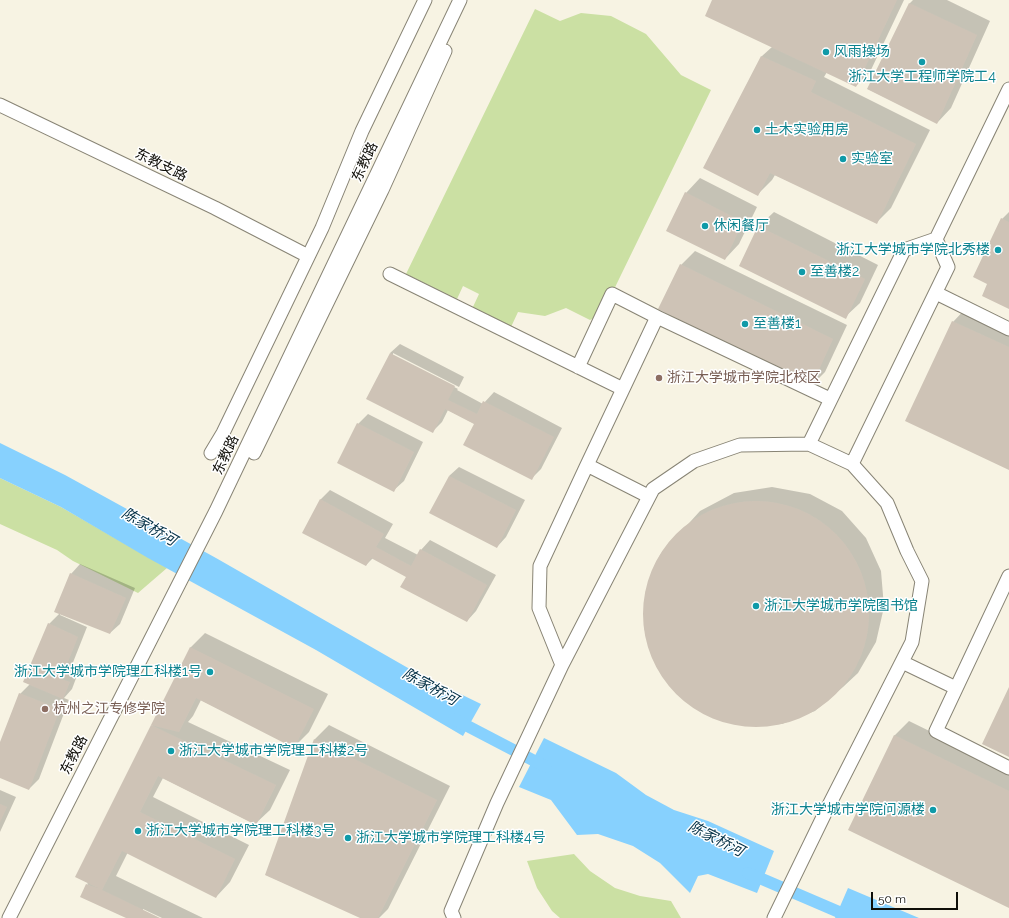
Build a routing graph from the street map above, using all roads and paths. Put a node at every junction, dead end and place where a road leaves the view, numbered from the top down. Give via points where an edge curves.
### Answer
1 (425, 0) edge
2 (460, 0) edge
3 (469, 0) edge
4 (1009, 89) edge
5 (0, 105) edge
6 (936, 239) junction
7 (308, 256) junction
8 (390, 274) dead end
9 (936, 293) junction
10 (657, 317) junction
11 (1009, 329) edge
12 (578, 367) junction
13 (623, 389) junction
14 (830, 399) junction
15 (808, 444) junction
16 (211, 453) dead end
17 (852, 464) junction
18 (588, 465) junction
19 (648, 496) junction
20 (221, 512) junction
21 (1009, 576) edge
22 (167, 617) junction
23 (902, 662) junction
24 (562, 665) junction
25 (956, 688) junction
26 (1009, 768) edge
27 (9, 918) edge
28 (18, 918) edge
29 (454, 918) edge
30 (774, 918) edge

1 - 7 street via 362,131
2 - 20 street, 东教路
3 - 20 street, 东教路 via 382,190
4 - 6 street
5 - 7 street, 东教支路
6 - 9 street via 948,267
6 - 14 street via 904,250
7 - 16 street via 223,434
8 - 12 street
9 - 11 street
9 - 17 street
10 - 12 street via 612,294
10 - 13 street
10 - 14 street
12 - 13 street
13 - 18 street
14 - 15 street
15 - 17 street
15 - 19 street via 740,445 703,456 653,489
17 - 23 street via 887,503 922,581 912,642
18 - 19 street
18 - 24 street via 540,566 539,608
19 - 24 street
20 - 22 street, 东教路
21 - 25 street
22 - 27 street, 东教路
22 - 28 street, 东教路
23 - 25 street
23 - 30 street
24 - 29 street via 494,810 451,911
25 - 26 street via 936,731

